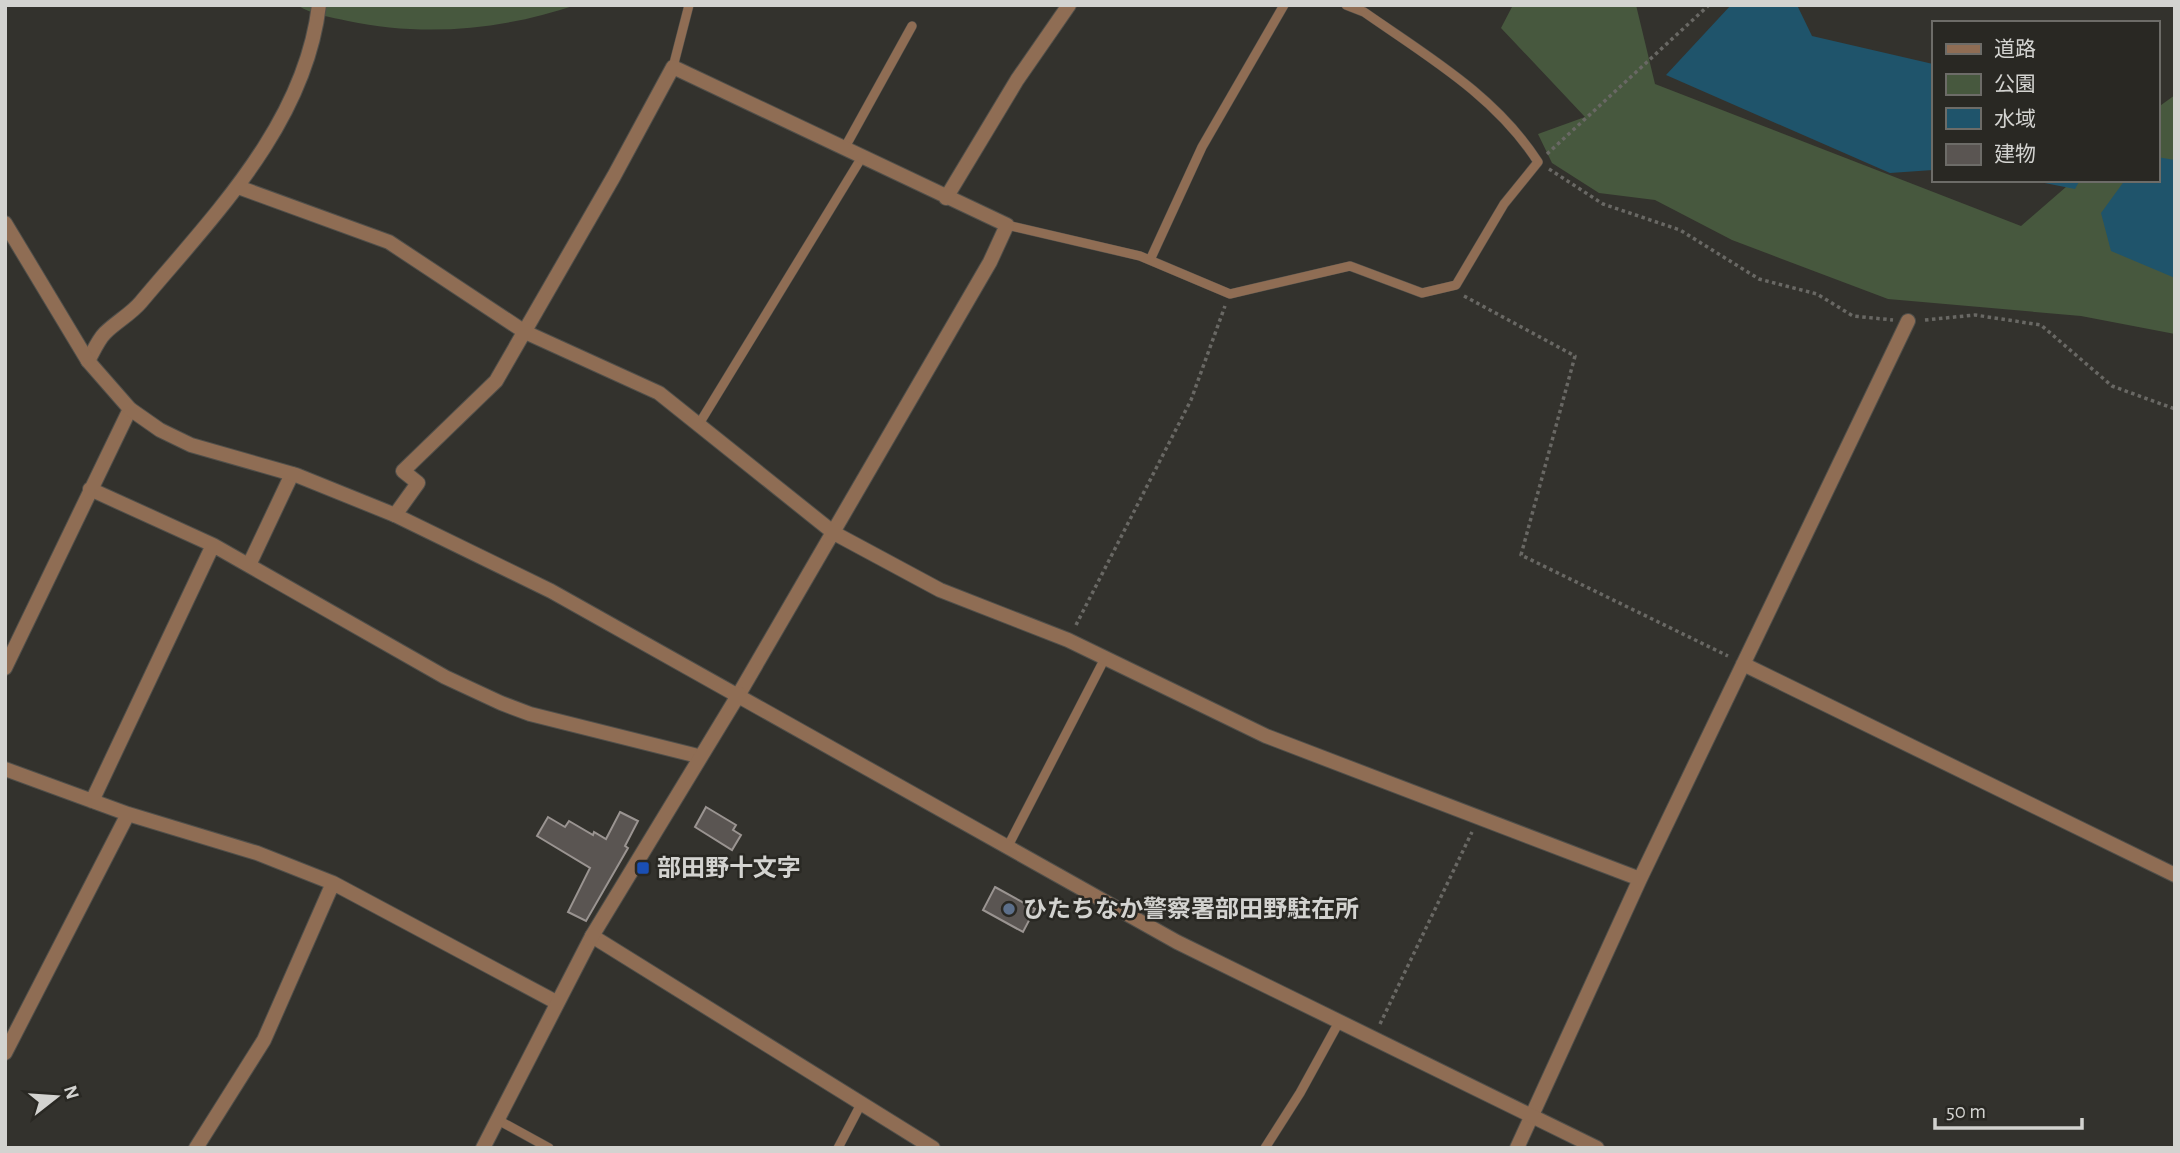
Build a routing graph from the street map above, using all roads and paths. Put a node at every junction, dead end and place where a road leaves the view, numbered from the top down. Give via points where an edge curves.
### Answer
1 (319, 5) edge
2 (690, 5) edge
3 (1069, 5) edge
4 (1284, 5) edge
5 (1346, 5) edge
6 (1709, 5) edge
7 (912, 26) dead end
8 (673, 66) junction
9 (844, 149) junction
10 (862, 157) junction
11 (1538, 162) junction
12 (238, 187) junction
13 (946, 198) junction
14 (5, 223) edge
15 (1007, 225) junction
16 (1150, 260) junction
17 (1447, 287) junction
18 (1230, 294) junction
19 (1908, 321) junction
20 (526, 332) junction
21 (88, 361) junction
22 (130, 409) junction
23 (2175, 409) edge
24 (699, 424) junction
25 (292, 474) junction
26 (90, 489) junction
27 (395, 514) junction
28 (834, 533) junction
29 (213, 545) junction
30 (249, 565) junction
31 (1068, 640) junction
32 (1104, 660) junction
33 (1743, 664) junction
34 (5, 668) edge
35 (738, 694) junction
36 (698, 756) junction
37 (5, 769) edge
38 (92, 801) junction
39 (128, 814) junction
40 (1479, 817) junction
41 (1008, 846) junction
42 (2175, 875) edge
43 (1640, 879) junction
44 (332, 883) junction
45 (592, 936) junction
46 (555, 1002) junction
47 (1339, 1022) junction
48 (1373, 1038) junction
49 (5, 1053) edge
50 (862, 1104) junction
51 (1532, 1116) junction
52 (498, 1120) junction
53 (196, 1148) edge
54 (483, 1148) edge
55 (548, 1148) edge
56 (838, 1148) edge
57 (933, 1148) edge
58 (1265, 1148) edge
59 (1517, 1148) edge
60 (1597, 1148) edge

1 - 12 street via 304,67 280,121
2 - 8 lane
3 - 13 street via 1017,80
4 - 16 lane via 1202,147
5 - 11 lane via 1364,12 1478,93 1521,136
6 - 11 path
7 - 9 lane
8 - 9 street
8 - 20 street
9 - 10 street
10 - 13 street
10 - 24 lane
11 - 17 lane via 1504,204 1456,285
11 - 19 path via 1603,204 1679,230 1759,279 1817,294 1853,316
12 - 20 street via 389,242
12 - 21 street via 137,307 103,335
13 - 15 street
14 - 21 street
15 - 16 lane
15 - 28 street
16 - 18 lane
17 - 18 lane via 1422,293 1350,266
17 - 33 path via 1574,356 1521,555
18 - 31 path via 1191,400
19 - 23 path via 1975,315 2041,325 2112,386
19 - 33 street
20 - 24 street via 659,393
20 - 27 street via 496,382 403,471 418,483
21 - 22 street
22 - 25 street via 191,445
22 - 26 street
24 - 28 street
25 - 27 street
25 - 30 street
26 - 29 street
26 - 34 street
27 - 35 street via 551,591
28 - 31 street via 940,590
28 - 35 street
29 - 30 street
29 - 38 street
30 - 36 street via 445,677 501,703
31 - 32 street
32 - 40 street via 1266,736
32 - 41 lane
33 - 42 street
33 - 43 street
35 - 36 street
35 - 41 street
36 - 45 street
37 - 38 street
38 - 39 street
39 - 44 street via 257,853
39 - 49 street
40 - 43 street
40 - 48 path
41 - 47 street via 1177,942
43 - 51 street
44 - 46 street
44 - 53 street via 264,1040
45 - 46 street
45 - 50 street
46 - 52 street
47 - 48 street
47 - 58 lane
48 - 51 street
50 - 56 lane
50 - 57 street
51 - 59 street
51 - 60 street
52 - 54 street
52 - 55 lane

